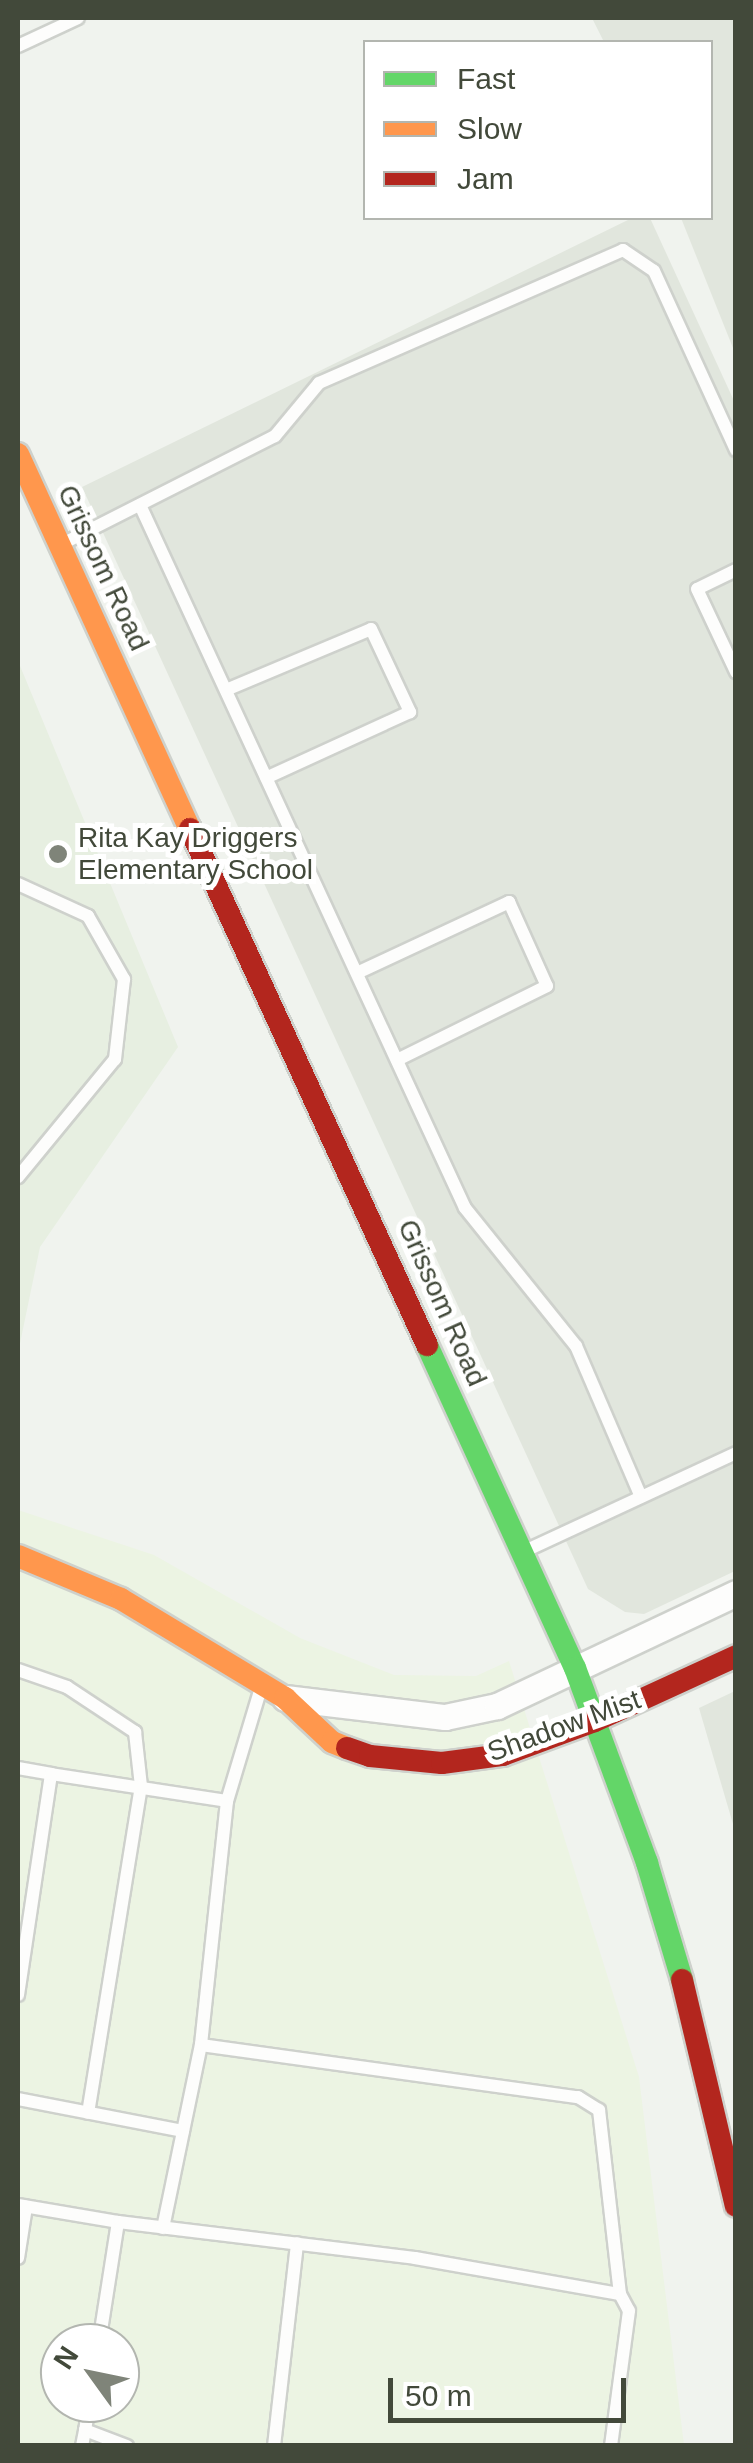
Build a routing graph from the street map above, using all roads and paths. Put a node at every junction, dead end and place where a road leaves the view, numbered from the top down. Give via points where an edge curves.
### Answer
1 (78, 18) edge
2 (18, 46) edge
3 (736, 450) edge
4 (18, 454) edge
5 (140, 504) junction
6 (60, 545) junction
7 (736, 570) edge
8 (736, 672) edge
9 (226, 690) junction
10 (266, 778) junction
11 (18, 884) edge
12 (356, 972) junction
13 (397, 1060) junction
14 (18, 1177) edge
15 (736, 1453) edge
16 (641, 1497) junction
17 (522, 1552) junction
18 (18, 1556) edge
19 (736, 1593) edge
20 (736, 1656) edge
21 (574, 1668) junction
22 (18, 1670) edge
23 (262, 1684) junction
24 (285, 1698) junction
25 (595, 1721) junction
26 (18, 1768) edge
27 (50, 1774) junction
28 (142, 1786) junction
29 (228, 1801) junction
30 (18, 1996) edge
31 (201, 2044) junction
32 (18, 2099) edge
33 (88, 2112) junction
34 (183, 2131) junction
35 (22, 2206) edge
36 (736, 2206) edge
37 (118, 2222) junction
38 (163, 2228) junction
39 (298, 2243) junction
40 (18, 2258) edge
41 (620, 2294) junction
42 (102, 2323) edge
43 (86, 2423) edge
44 (85, 2430) junction
45 (82, 2446) edge
46 (127, 2446) edge
47 (274, 2446) edge
48 (611, 2446) edge

1 - 2 lane
3 - 5 lane via 654,271 623,250 319,382 275,436
4 - 6 main road, Grissom Road
5 - 6 lane
5 - 9 lane
6 - 17 main road, Grissom Road
7 - 8 lane via 697,589
9 - 10 lane
9 - 10 lane via 370,629 410,712
10 - 12 lane
11 - 14 lane via 88,916 124,978 115,1059
12 - 13 lane
12 - 13 lane via 509,902 547,986
13 - 16 lane via 466,1208 576,1346
15 - 16 lane
16 - 17 lane
17 - 21 main road, Grissom Road
18 - 23 main road, Shadow Mist via 121,1599
19 - 21 street, Shadow Mist
20 - 25 main road, Shadow Mist
21 - 24 street, Shadow Mist via 497,1706 446,1716
21 - 25 main road, Grissom Road
22 - 28 lane via 67,1687 135,1732
23 - 24 main road, Shadow Mist
23 - 29 lane
24 - 25 main road, Shadow Mist via 332,1742 370,1756 442,1763 503,1755
25 - 36 main road, Grissom Road via 691,2011
26 - 27 lane
27 - 28 lane
27 - 30 lane
28 - 29 lane
28 - 33 lane
29 - 31 lane
31 - 34 lane
31 - 41 lane via 578,2097 599,2110
32 - 33 lane
33 - 34 lane
34 - 38 lane
35 - 37 lane
35 - 40 lane
37 - 38 lane
37 - 42 lane
38 - 39 lane
39 - 41 lane
39 - 47 lane
41 - 48 lane via 629,2310
43 - 44 lane
44 - 45 lane
44 - 46 lane

